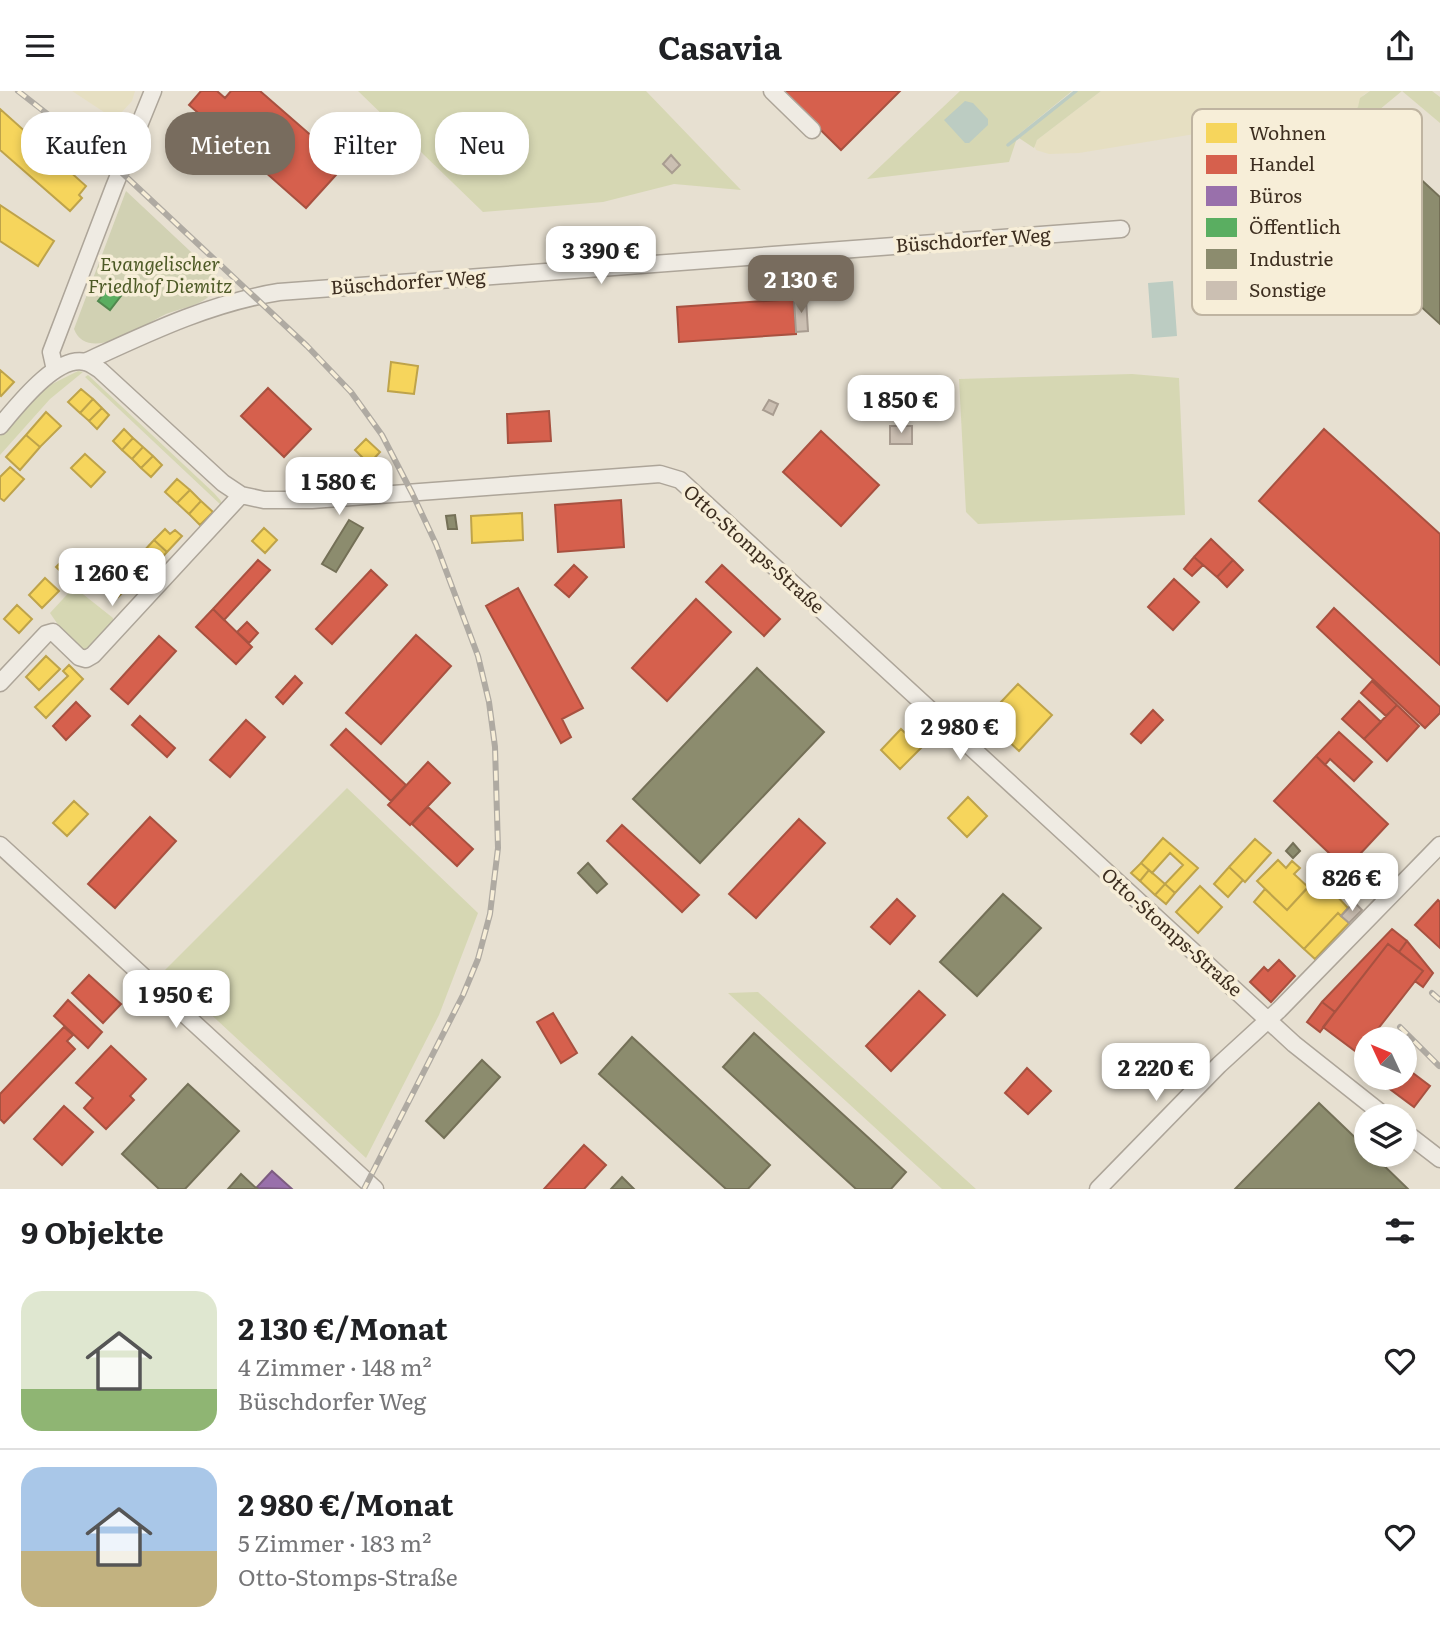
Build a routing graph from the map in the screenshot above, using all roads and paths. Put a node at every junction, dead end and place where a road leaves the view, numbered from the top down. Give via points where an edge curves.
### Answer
1 (153, 91) edge
2 (772, 91) edge
3 (812, 130) dead end
4 (1121, 229) dead end
5 (85, 362) junction
6 (55, 370) junction
7 (0, 426) edge
8 (241, 495) junction
9 (0, 683) edge
10 (0, 845) edge
11 (1440, 845) edge
12 (1267, 1019) junction
13 (1370, 1104) edge
14 (1417, 1141) edge
15 (1440, 1159) edge
16 (375, 1189) edge
17 (1098, 1189) edge

1 - 6 street via 51,352
2 - 3 street
4 - 5 street, Büschdorfer Weg via 279,292 188,316
5 - 6 street
5 - 8 street, Otto-Stomps-Straße via 100,370
6 - 7 street
8 - 9 street via 93,655 79,657 53,632 46,634
8 - 12 street, Otto-Stomps-Straße via 312,500 660,474 680,481
10 - 16 street
11 - 12 street
12 - 13 street, Otto-Stomps-Straße
12 - 17 street
14 - 15 street

